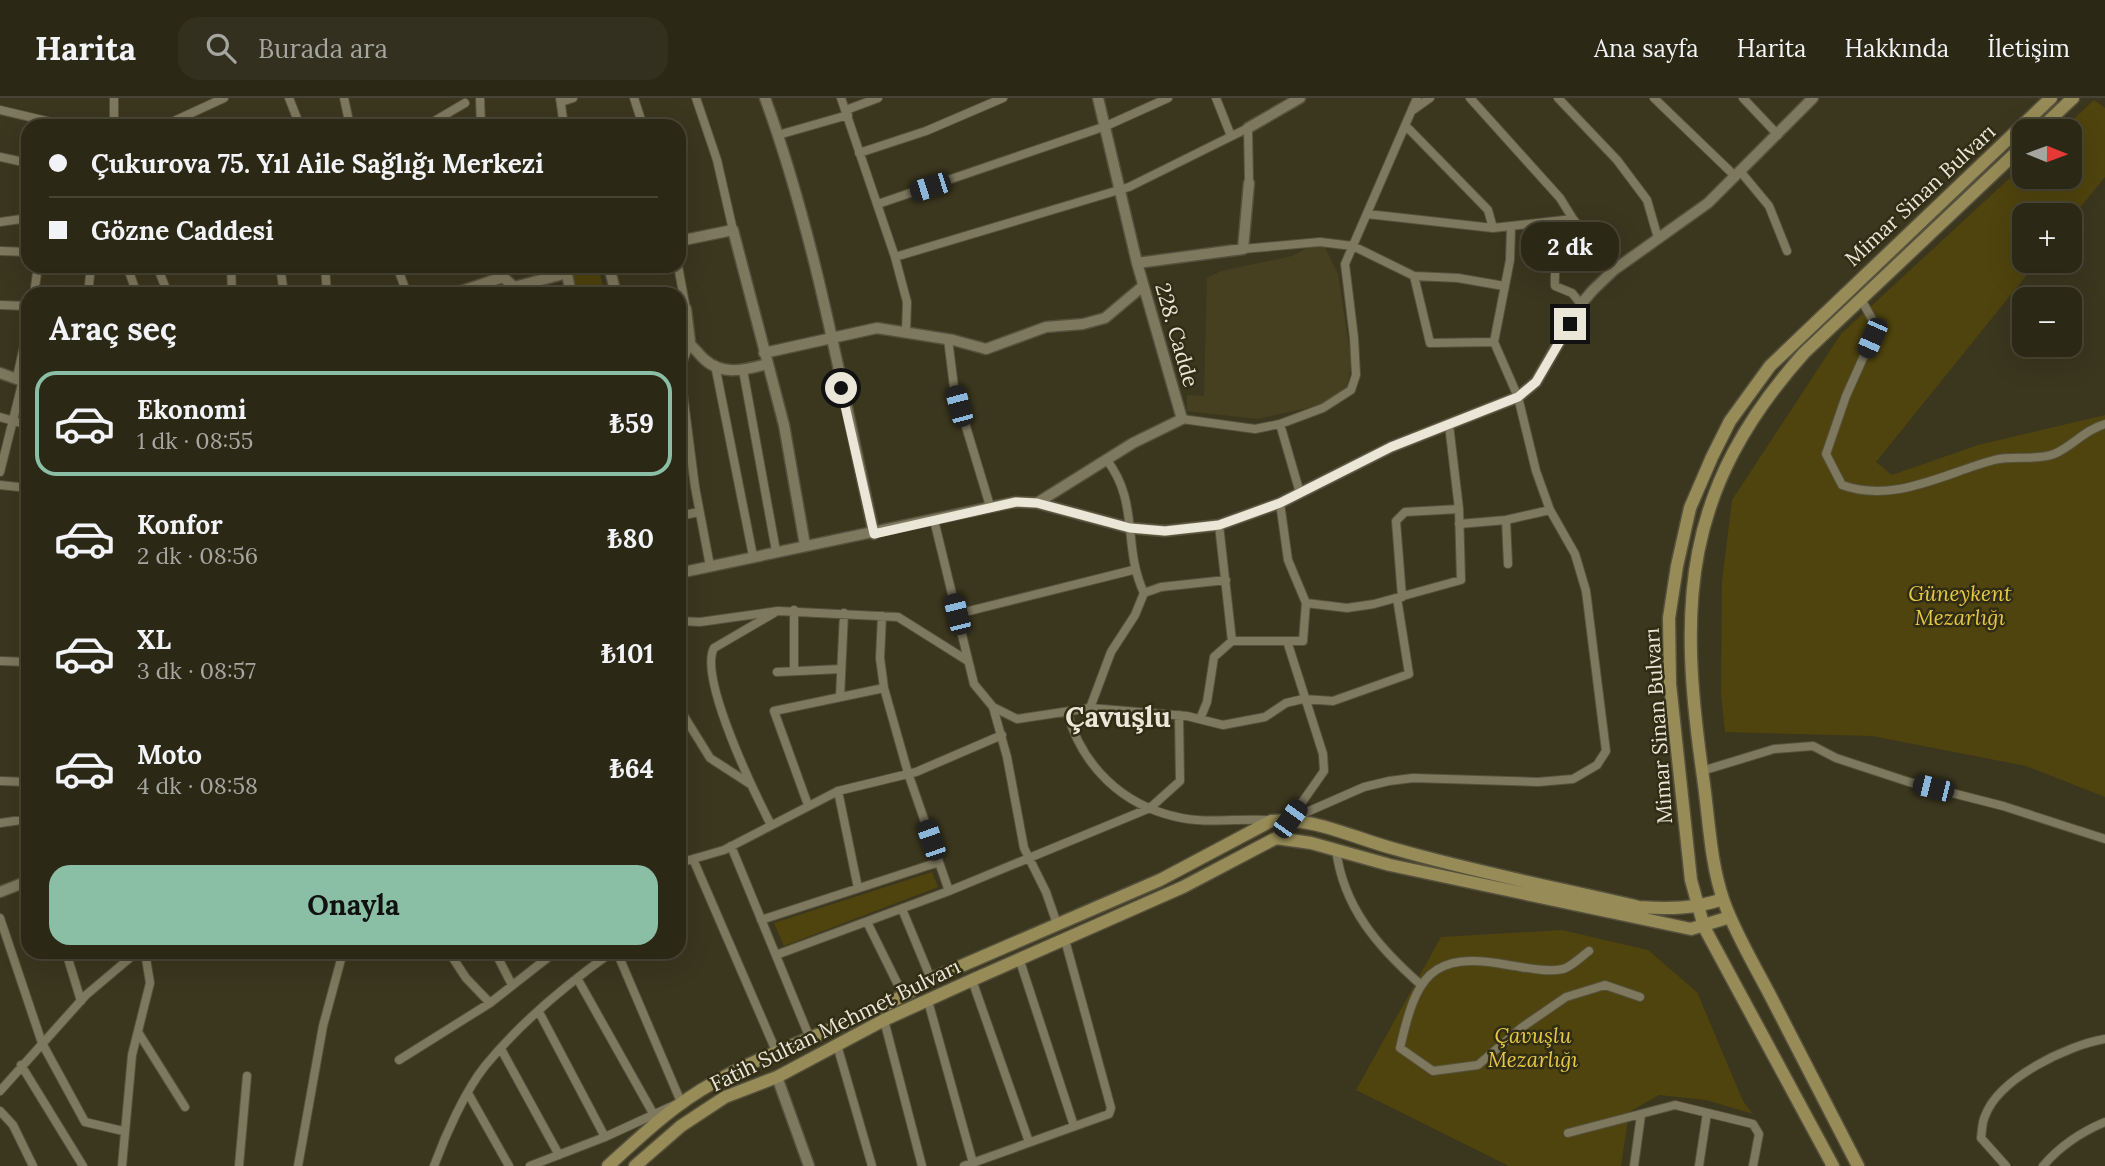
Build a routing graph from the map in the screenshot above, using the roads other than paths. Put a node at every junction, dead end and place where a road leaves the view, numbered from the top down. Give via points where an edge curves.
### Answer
1 (2, 98) edge
2 (114, 98) edge
3 (224, 98) edge
4 (289, 98) edge
5 (344, 98) edge
6 (480, 98) edge
7 (573, 98) edge
8 (634, 98) edge
9 (696, 98) edge
10 (765, 98) edge
11 (841, 98) edge
12 (878, 98) edge
13 (1003, 98) edge
14 (1098, 98) edge
15 (1168, 98) edge
16 (1216, 98) edge
17 (1300, 98) edge
18 (1417, 98) edge
19 (1430, 98) edge
20 (1470, 98) edge
21 (1559, 98) edge
22 (1654, 98) edge
23 (1744, 98) edge
24 (1813, 98) edge
25 (2051, 98) edge
26 (2073, 98) edge
27 (561, 100) edge
28 (462, 101) edge
29 (0, 110) edge
30 (1413, 110) junction
31 (847, 112) junction
32 (479, 115) junction
33 (38, 119) edge
34 (114, 119) edge
35 (178, 119) edge
36 (297, 119) edge
37 (348, 119) edge
38 (436, 119) edge
39 (480, 119) edge
40 (563, 119) edge
41 (641, 119) edge
42 (2051, 119) edge
43 (1106, 126) junction
44 (1406, 126) junction
45 (1248, 128) junction
46 (778, 135) junction
47 (1778, 135) junction
48 (1231, 136) junction
49 (859, 153) junction
50 (2012, 156) edge
51 (0, 157) edge
52 (21, 162) edge
53 (1737, 173) junction
54 (1249, 183) joint
55 (1119, 189) junction
56 (878, 204) junction
57 (1367, 215) junction
58 (21, 219) edge
59 (1573, 219) junction
60 (0, 222) edge
61 (1511, 227) junction
62 (1493, 228) junction
63 (733, 230) junction
64 (1658, 238) junction
65 (686, 240) edge
66 (1353, 246) junction
67 (1243, 249) junction
68 (0, 251) edge
69 (1787, 251) dead end
70 (21, 252) edge
71 (895, 257) junction
72 (1137, 263) junction
73 (1615, 270) junction
74 (500, 273) edge
75 (557, 273) edge
76 (1414, 276) junction
77 (1143, 286) junction
78 (1504, 286) junction
79 (471, 287) edge
80 (525, 287) edge
81 (1861, 299) junction
82 (0, 304) edge
83 (1581, 304) junction
84 (21, 306) edge
85 (906, 332) junction
86 (830, 338) junction
87 (948, 339) junction
88 (1494, 342) junction
89 (686, 343) edge
90 (764, 353) junction
91 (715, 365) junction
92 (767, 365) junction
93 (744, 370) junction
94 (0, 373) edge
95 (21, 379) edge
96 (21, 387) edge
97 (1518, 397) junction
98 (0, 417) edge
99 (1182, 419) junction
100 (11, 420) junction
101 (686, 420) edge
102 (21, 423) edge
103 (1280, 424) junction
104 (2105, 424) edge
105 (1449, 425) junction
106 (1106, 459) junction
107 (0, 472) edge
108 (0, 485) edge
109 (21, 487) edge
110 (1300, 493) junction
111 (1037, 503) junction
112 (1280, 503) junction
113 (990, 506) junction
114 (1459, 509) junction
115 (1550, 510) junction
116 (699, 512) junction
117 (686, 515) edge
118 (934, 520) junction
119 (1506, 520) junction
120 (1459, 524) junction
121 (1219, 525) junction
122 (1130, 528) junction
123 (874, 534) junction
124 (805, 545) junction
125 (776, 551) junction
126 (753, 556) junction
127 (1508, 564) dead end
128 (710, 566) junction
129 (1133, 570) junction
130 (686, 571) edge
131 (1226, 580) junction
132 (1144, 593) junction
133 (1399, 598) junction
134 (1306, 603) junction
135 (794, 610) junction
136 (778, 611) junction
137 (844, 613) junction
138 (957, 614) junction
139 (882, 616) junction
140 (686, 621) edge
141 (1232, 641) junction
142 (1287, 641) junction
143 (0, 661) edge
144 (968, 661) junction
145 (21, 662) edge
146 (842, 668) junction
147 (794, 671) junction
148 (777, 672) dead end
149 (884, 688) junction
150 (840, 697) junction
151 (1303, 699) junction
152 (993, 707) junction
153 (1090, 708) junction
154 (1067, 712) junction
155 (1179, 715) junction
156 (686, 719) edge
157 (1200, 719) junction
158 (1002, 735) junction
159 (1702, 771) junction
160 (908, 773) junction
161 (0, 782) edge
162 (21, 782) edge
163 (750, 783) junction
164 (838, 791) junction
165 (808, 805) junction
166 (1150, 808) junction
167 (1290, 819) junction
168 (21, 820) edge
169 (1271, 821) junction
170 (0, 822) edge
171 (771, 825) junction
172 (2105, 839) edge
173 (731, 846) junction
174 (1336, 849) junction
175 (693, 859) junction
176 (1030, 859) junction
177 (686, 861) edge
178 (939, 862) junction
179 (21, 884) edge
180 (858, 888) junction
181 (949, 891) junction
182 (0, 892) edge
183 (1723, 899) junction
184 (1700, 907) junction
185 (902, 909) junction
186 (1730, 917) junction
187 (0, 918) edge
188 (761, 919) junction
189 (867, 922) junction
190 (1057, 924) junction
191 (1704, 927) junction
192 (1065, 940) junction
193 (1589, 951) dead end
194 (776, 955) junction
195 (1019, 958) junction
196 (68, 959) edge
197 (128, 959) edge
198 (146, 959) edge
199 (341, 959) edge
200 (454, 959) edge
201 (499, 959) edge
202 (546, 959) edge
203 (605, 959) edge
204 (618, 959) edge
205 (577, 978) junction
206 (931, 979) junction
207 (972, 980) junction
208 (1420, 984) junction
209 (512, 985) junction
210 (904, 997) junction
211 (1640, 997) dead end
212 (81, 1001) junction
213 (928, 1001) junction
214 (490, 1003) junction
215 (539, 1012) junction
216 (884, 1020) junction
217 (138, 1032) junction
218 (809, 1036) junction
219 (2105, 1039) edge
220 (42, 1043) junction
221 (837, 1045) junction
222 (501, 1049) junction
223 (776, 1051) junction
224 (399, 1060) dead end
225 (21, 1065) junction
226 (247, 1076) dead end
227 (776, 1077) junction
228 (0, 1091) edge
229 (469, 1095) junction
230 (681, 1102) junction
231 (184, 1107) dead end
232 (0, 1111) edge
233 (1707, 1113) junction
234 (654, 1115) junction
235 (1641, 1115) junction
236 (2105, 1122) edge
237 (1074, 1126) junction
238 (123, 1130) junction
239 (1568, 1133) dead end
240 (605, 1137) junction
241 (1029, 1142) junction
242 (559, 1155) junction
243 (973, 1163) junction
244 (33, 1166) edge
245 (83, 1166) edge
246 (122, 1166) edge
247 (239, 1166) edge
248 (298, 1166) edge
249 (434, 1166) edge
250 (509, 1166) edge
251 (530, 1166) edge
252 (608, 1166) edge
253 (635, 1166) edge
254 (809, 1166) edge
255 (872, 1166) edge
256 (922, 1166) edge
257 (964, 1166) edge
258 (1634, 1166) edge
259 (1699, 1166) edge
260 (1753, 1166) edge
261 (1833, 1166) edge
262 (1858, 1166) edge
263 (2006, 1166) edge
264 (2043, 1166) edge

1 - 29 street
2 - 34 street
3 - 35 street
4 - 36 street
5 - 37 street
6 - 32 street
7 - 27 street
8 - 41 street
9 - 63 street
10 - 46 street
11 - 31 street
12 - 31 street
13 - 49 street
14 - 43 street, 228. Cadde
15 - 43 street
16 - 48 street
17 - 45 street
18 - 30 street
19 - 30 street
20 - 59 street via 1560,198
21 - 64 street via 1647,200
22 - 53 street
23 - 47 street
24 - 47 street
25 - 184 main road, Mimar Sinan Bulvarı via 1770,366 1730,421 1712,457 1690,508 1669,618 1680,786 1691,880
26 - 42 main road
27 - 40 street
28 - 32 street
28 - 38 street
29 - 33 street
30 - 44 street
31 - 46 street
31 - 49 street
32 - 39 street
43 - 55 street, 228. Cadde
43 - 56 street
44 - 57 street
44 - 62 street via 1488,210
45 - 48 street
45 - 54 street
46 - 86 street
47 - 53 street
48 - 55 street
49 - 56 street
50 - 81 main road, Mimar Sinan Bulvarı
51 - 52 street
53 - 64 street via 1708,203
53 - 69 street via 1769,205
54 - 67 street
55 - 71 street
55 - 72 street, 228. Cadde
56 - 71 street
57 - 62 street
57 - 66 street
58 - 60 street
59 - 61 street
59 - 73 street
59 - 83 street via 1554,276 1555,286 1573,293
61 - 62 street
61 - 78 street
63 - 65 street
63 - 90 street
64 - 73 street
66 - 67 street via 1320,242
66 - 76 street
66 - 103 street via 1345,264 1356,375 1350,390 1323,408
67 - 72 street
68 - 70 street
71 - 85 street via 907,302
72 - 77 street, 228. Cadde
73 - 83 street
74 - 79 street
75 - 80 street
76 - 78 street
76 - 88 street via 1430,343
77 - 87 street via 1105,318 1083,324 1046,327 986,349
77 - 99 street, 228. Cadde
78 - 88 street
81 - 104 street via 1872,318 1872,338 1826,454 1842,485 1879,492 1930,482 1996,459 2053,454 2088,429
81 - 159 main road, Mimar Sinan Bulvarı via 1804,353 1762,404 1726,465 1706,513 1689,618 1692,697
82 - 84 street
83 - 97 street via 1536,382
85 - 86 street via 877,328
85 - 87 street
86 - 90 street
86 - 123 street
87 - 113 street via 954,387
88 - 97 street
89 - 91 street
90 - 92 street
91 - 93 street
91 - 126 street
92 - 93 street
92 - 124 street via 784,425
93 - 125 street
94 - 95 street
96 - 100 street
97 - 105 street
97 - 115 street
98 - 100 street
99 - 103 street via 1255,429
99 - 106 street, 228. Cadde
100 - 102 street
100 - 107 street
101 - 116 street
103 - 110 street
105 - 110 street via 1391,447
105 - 114 street
106 - 111 street, 228. Cadde
106 - 122 street via 1120,477
108 - 109 street
110 - 112 street
111 - 113 street
111 - 122 street
112 - 121 street
112 - 134 street via 1288,560
113 - 118 street
114 - 120 street
114 - 133 street via 1405,512 1396,522
115 - 119 street
115 - 167 street via 1575,554 1586,591 1606,751 1597,765 1573,779 1538,782 1390,781 1364,787
116 - 117 street
116 - 128 street
118 - 123 street
118 - 138 street
119 - 120 street
119 - 127 street
120 - 133 street via 1461,580
121 - 122 street via 1165,531
121 - 131 street
122 - 129 street
123 - 124 street
124 - 125 street
125 - 126 street
126 - 128 street
128 - 130 street
129 - 132 street
129 - 138 street
131 - 132 street
131 - 141 street
132 - 153 street via 1111,652
133 - 134 street via 1347,608
133 - 151 street via 1409,674 1333,701
134 - 142 street via 1303,641
135 - 136 street
135 - 137 street
135 - 147 street
136 - 140 street
136 - 163 street via 714,648 709,656 724,717
137 - 139 street
137 - 146 street
138 - 144 street
139 - 144 street via 898,617
139 - 149 street
141 - 142 street
141 - 157 street via 1214,657
142 - 151 street
143 - 145 street
144 - 152 street via 974,684
146 - 147 street
146 - 150 street
147 - 148 street
149 - 150 street
149 - 160 street
150 - 165 street via 774,711
151 - 157 street via 1286,703 1265,717 1223,725
151 - 167 street via 1323,754 1324,771
152 - 154 street via 1017,719
152 - 158 street
153 - 154 street
153 - 155 street
154 - 166 street via 1083,753 1107,783
155 - 157 street
155 - 166 street via 1180,781
156 - 163 street via 710,758
158 - 160 street
158 - 176 street
159 - 172 street via 1774,749 1813,747 1909,782
159 - 183 main road, Mimar Sinan Bulvarı
160 - 164 street
160 - 178 street
161 - 162 street
163 - 171 street
164 - 165 street
164 - 180 street
165 - 171 street
166 - 169 street via 1179,818
166 - 176 street
167 - 169 main road
167 - 184 main road via 1394,849 1639,907
168 - 170 street
169 - 190 main road via 1160,880
171 - 173 street
173 - 175 street
173 - 188 street
174 - 191 main road, Fatih Sultan Mehmet Bulvarı via 1390,865 1691,929
174 - 192 main road, Fatih Sultan Mehmet Bulvarı via 1276,838 1183,887
174 - 208 street via 1339,874 1358,916 1386,953
175 - 177 street
175 - 223 street
176 - 181 street
176 - 190 street
178 - 180 street
178 - 181 street
179 - 182 street
180 - 188 street
181 - 185 street
183 - 184 main road
183 - 186 main road, Mimar Sinan Bulvarı
184 - 191 main road, Mimar Sinan Bulvarı
185 - 189 street
185 - 206 street
186 - 191 main road
186 - 262 main road, Mimar Sinan Bulvarı
187 - 220 street
188 - 194 street
189 - 194 street
189 - 210 street
190 - 206 main road
191 - 261 main road, Mimar Sinan Bulvarı
192 - 195 main road, Fatih Sultan Mehmet Bulvarı
192 - 237 street via 1111,1108 1109,1114
193 - 208 street via 1563,969 1479,959 1438,966
194 - 218 street
195 - 207 main road, Fatih Sultan Mehmet Bulvarı
195 - 237 street
196 - 212 street
197 - 212 street
198 - 217 street via 150,983
199 - 248 street via 323,1026
200 - 214 street
201 - 209 street
202 - 209 street
203 - 205 street
204 - 230 street
205 - 215 street
205 - 234 street
206 - 210 main road
207 - 213 main road, Fatih Sultan Mehmet Bulvarı
207 - 241 street
208 - 211 street via 1400,1048 1433,1071 1478,1065 1566,997 1605,985
209 - 214 street
210 - 218 main road
212 - 220 street
213 - 216 main road, Fatih Sultan Mehmet Bulvarı
213 - 243 street
214 - 224 street
215 - 222 street
215 - 240 street
216 - 221 main road, Fatih Sultan Mehmet Bulvarı
216 - 256 street
217 - 231 street
217 - 238 street
218 - 223 main road
219 - 263 street via 2061,1051 2007,1088 1985,1115 1981,1138
220 - 225 street
220 - 238 street via 85,1122
221 - 227 main road, Fatih Sultan Mehmet Bulvarı
221 - 255 street
222 - 229 street via 484,1067
222 - 242 street
223 - 230 main road
225 - 228 street
225 - 245 street
226 - 247 street
227 - 253 main road, Fatih Sultan Mehmet Bulvarı via 726,1097 681,1126
227 - 254 street
229 - 249 street
229 - 250 street
230 - 234 street
230 - 252 main road
232 - 244 street via 19,1135
233 - 235 street via 1675,1105
233 - 259 street
233 - 260 street via 1753,1124 1759,1135
234 - 240 street
235 - 239 street
235 - 258 street
236 - 264 street via 2088,1129
237 - 241 street
238 - 246 street
240 - 242 street
241 - 243 street
242 - 251 street
243 - 257 street

